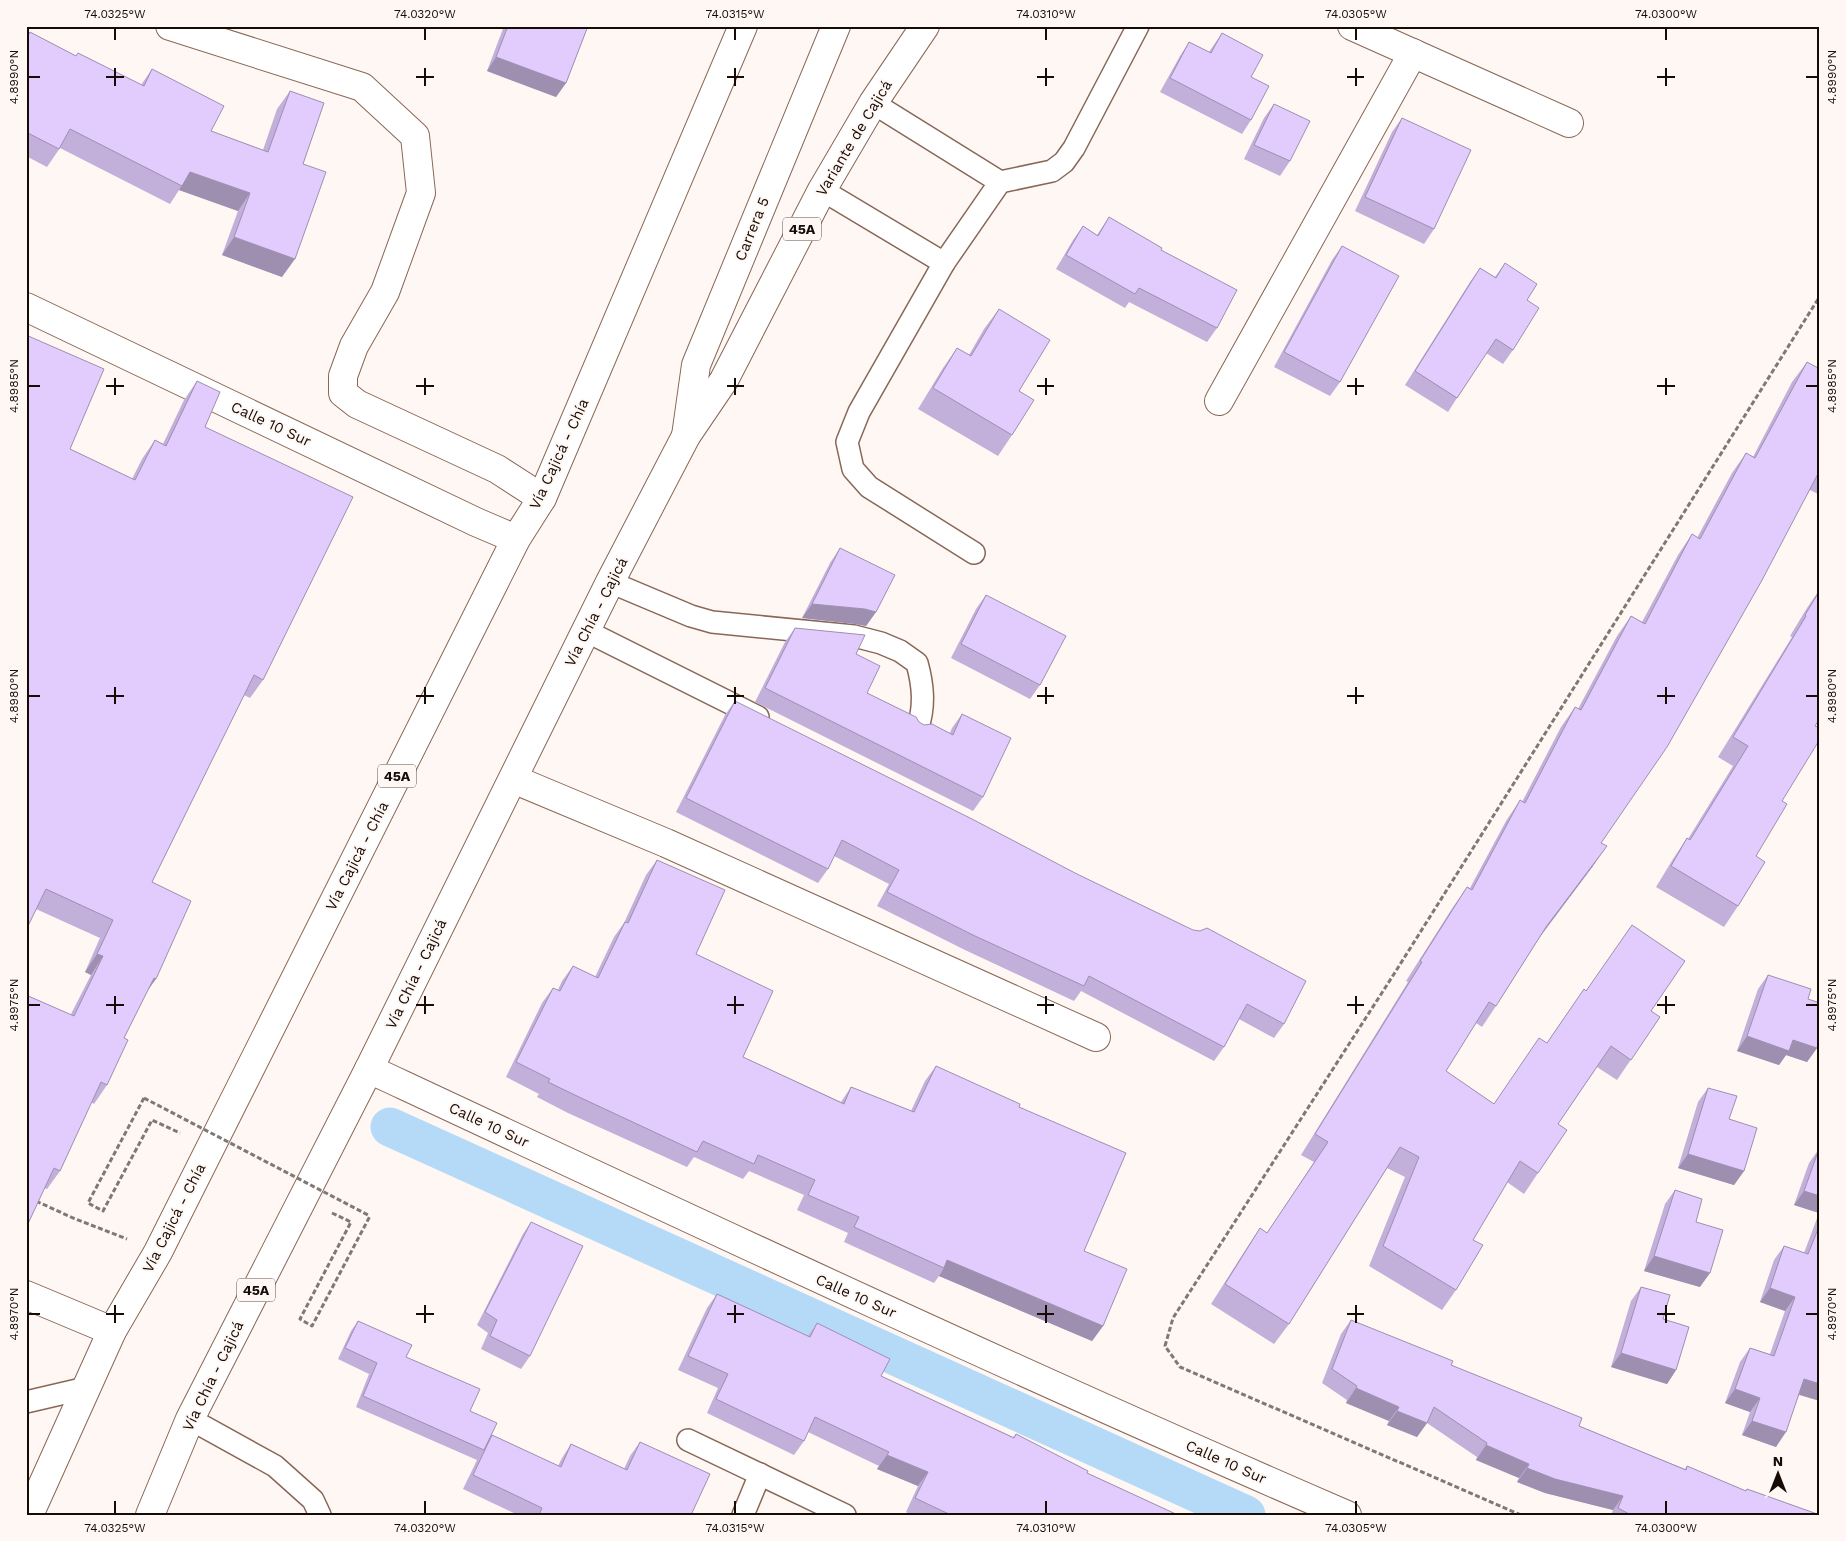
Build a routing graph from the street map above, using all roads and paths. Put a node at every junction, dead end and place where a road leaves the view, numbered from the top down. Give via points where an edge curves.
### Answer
1 (170, 26) edge
2 (743, 26) edge
3 (836, 26) edge
4 (925, 26) edge
5 (1138, 26) edge
6 (1352, 26) edge
7 (1413, 53) junction
8 (873, 103) junction
9 (1569, 123) dead end
10 (1000, 182) junction
11 (822, 190) junction
12 (944, 263) junction
13 (1820, 296) edge
14 (26, 307) edge
15 (1219, 401) dead end
16 (686, 436) junction
17 (542, 498) junction
18 (516, 538) junction
19 (974, 553) dead end
20 (610, 582) junction
21 (586, 631) junction
22 (775, 726) edge
23 (918, 727) edge
24 (513, 779) junction
25 (1096, 1037) dead end
26 (369, 1069) junction
27 (210, 1147) junction
28 (303, 1198) junction
29 (34, 1200) edge
30 (158, 1252) junction
31 (26, 1295) edge
32 (112, 1332) junction
33 (86, 1388) junction
34 (26, 1402) edge
35 (190, 1419) junction
36 (688, 1440) dead end
37 (760, 1474) junction
38 (29, 1515) edge
39 (150, 1515) edge
40 (320, 1515) edge
41 (743, 1515) edge
42 (845, 1515) edge
43 (1347, 1515) edge
44 (1521, 1515) edge

1 - 17 main road via 362,87 415,136 421,193 385,292 354,346 343,376 343,393 357,404 497,469
2 - 17 main road, Vía Cajicá - Chía / 45A
3 - 16 main road, Carrera 5 / 45A via 696,365
4 - 8 main road, Variante de Cajicá / 45A
5 - 10 lane via 1064,162 1052,171
6 - 7 main road
7 - 9 main road
7 - 15 main road
8 - 10 lane
8 - 11 main road, Variante de Cajicá / 45A
10 - 12 lane
11 - 12 lane
11 - 16 main road, Variante de Cajicá / 45A via 724,380
12 - 19 lane via 859,412 847,442 853,469 869,487
13 - 44 path via 1173,1318 1165,1346 1180,1367
14 - 18 main road, Calle 10 Sur via 476,522
16 - 20 main road, Vía Chía - Cajicá / 45A
17 - 18 main road, Vía Cajicá - Chía / 45A
18 - 27 main road, Vía Cajicá - Chía / 45A
20 - 21 main road, Vía Chía - Cajicá / 45A
20 - 23 lane via 712,622 854,636 900,651 917,663 923,685 923,712
21 - 22 lane
21 - 24 main road, Vía Chía - Cajicá / 45A
24 - 25 main road
24 - 26 main road, Vía Chía - Cajicá / 45A
26 - 28 main road, Vía Chía - Cajicá / 45A
26 - 43 main road, Calle 10 Sur via 833,1286
27 - 28 path, bridge via 152,1120 102,1212 88,1204 144,1098 370,1216 312,1326 300,1319 351,1222
27 - 30 main road, Vía Cajicá - Chía / 45A
28 - 35 main road, Vía Chía - Cajicá / 45A
29 - 30 path
30 - 32 main road, Vía Cajicá - Chía / 45A
31 - 32 main road
32 - 33 main road, Vía Cajicá - Chía / 45A
33 - 34 lane
33 - 38 main road, Vía Cajicá - Chía / 45A
35 - 39 main road, Vía Chía - Cajicá / 45A
35 - 40 lane via 275,1466 314,1500
36 - 37 lane
37 - 41 lane
37 - 42 lane

